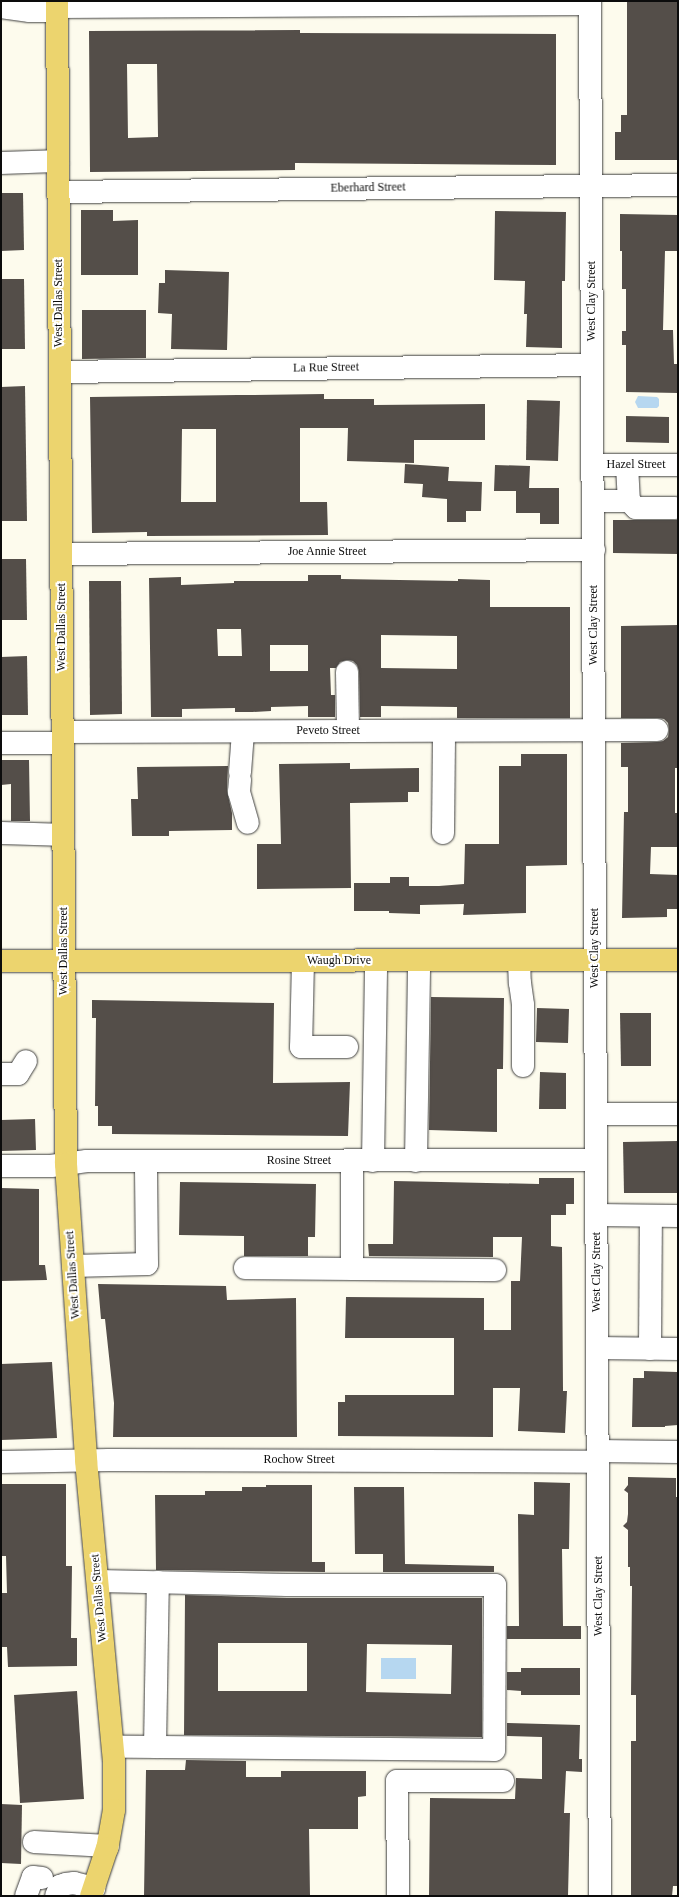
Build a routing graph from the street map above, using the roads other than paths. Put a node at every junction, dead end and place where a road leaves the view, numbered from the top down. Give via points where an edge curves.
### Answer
1 (590, 2) edge
2 (57, 6) edge
3 (1, 7) edge
4 (58, 161) junction
5 (1, 163) edge
6 (592, 185) junction
7 (678, 185) edge
8 (59, 192) junction
9 (592, 365) junction
10 (60, 372) junction
11 (627, 464) junction
12 (593, 465) junction
13 (678, 465) edge
14 (593, 501) junction
15 (629, 501) junction
16 (675, 508) dead end
17 (594, 550) junction
18 (61, 554) junction
19 (347, 672) dead end
20 (657, 730) dead end
21 (348, 731) junction
22 (444, 731) junction
23 (594, 731) junction
24 (243, 732) junction
25 (62, 738) junction
26 (1, 743) edge
27 (248, 823) dead end
28 (443, 833) dead end
29 (1, 834) edge
30 (63, 835) junction
31 (419, 960) junction
32 (519, 960) junction
33 (595, 960) junction
34 (678, 960) edge
35 (64, 961) junction
36 (302, 961) junction
37 (376, 961) junction
38 (1, 962) edge
39 (348, 1047) dead end
40 (26, 1061) dead end
41 (523, 1066) dead end
42 (1, 1074) edge
43 (596, 1114) junction
44 (678, 1114) edge
45 (596, 1160) junction
46 (146, 1161) junction
47 (363, 1161) junction
48 (416, 1161) junction
49 (66, 1164) junction
50 (1, 1166) edge
51 (597, 1215) junction
52 (651, 1216) junction
53 (678, 1216) edge
54 (73, 1266) junction
55 (245, 1268) dead end
56 (352, 1269) junction
57 (495, 1270) dead end
58 (597, 1348) junction
59 (650, 1349) junction
60 (678, 1349) edge
61 (678, 1452) edge
62 (598, 1457) junction
63 (86, 1460) junction
64 (1, 1462) edge
65 (98, 1581) junction
66 (158, 1582) junction
67 (113, 1747) junction
68 (155, 1748) junction
69 (503, 1781) dead end
70 (34, 1842) dead end
71 (108, 1846) junction
72 (56, 1890) edge
73 (398, 1896) edge
74 (600, 1896) edge

1 - 2 street
1 - 6 street, West Clay Street
2 - 3 street via 30,11
2 - 4 main road, West Dallas Street
4 - 5 street
4 - 8 main road, West Dallas Street
6 - 7 street, Eberhard Street
6 - 8 street, Eberhard Street
6 - 9 street, West Clay Street
8 - 10 main road, West Dallas Street
9 - 10 street, La Rue Street
9 - 12 street, West Clay Street
10 - 18 main road, West Dallas Street
11 - 12 street, Hazel Street
11 - 13 street, Hazel Street
11 - 15 street
12 - 14 street, West Clay Street
14 - 15 street
14 - 17 street, West Clay Street
15 - 16 street via 636,508
17 - 18 street, Joe Annie Street
17 - 23 street, West Clay Street
18 - 25 main road, West Dallas Street
19 - 21 street
20 - 23 street, Peveto Street
21 - 22 street, Peveto Street
21 - 24 street, Peveto Street
22 - 23 street, Peveto Street
22 - 28 street
23 - 33 street, West Clay Street
24 - 25 street, Peveto Street
24 - 27 street via 239,792
25 - 26 street, Peveto Street
25 - 30 main road, West Dallas Street
29 - 30 street
30 - 35 main road, West Dallas Street
31 - 32 main road, Waugh Drive
31 - 37 main road, Waugh Drive
31 - 48 street
32 - 33 main road, Waugh Drive
32 - 41 street via 523,1005
33 - 34 main road, Waugh Drive
33 - 43 street, West Clay Street
35 - 36 main road, Waugh Drive
35 - 38 main road, Waugh Drive
35 - 49 main road, West Dallas Street
36 - 37 main road, Waugh Drive
36 - 39 street via 301,1046
37 - 47 street
40 - 42 street via 18,1074
43 - 44 street
43 - 45 street, West Clay Street
45 - 48 street, Rosine Street
45 - 51 street, West Clay Street
46 - 47 street, Rosine Street
46 - 49 street, Rosine Street via 87,1161
46 - 54 street via 147,1264
47 - 48 street, Rosine Street
47 - 56 street
49 - 50 street, Rosine Street
49 - 54 main road, West Dallas Street
51 - 52 street
51 - 58 street, West Clay Street
52 - 53 street
52 - 59 street
54 - 63 main road, West Dallas Street
55 - 56 street
56 - 57 street
58 - 59 street
58 - 62 street, West Clay Street
59 - 60 street
61 - 62 street, Rochow Street
62 - 63 street, Rochow Street
62 - 74 street, West Clay Street
63 - 64 street, Rochow Street
63 - 65 main road, West Dallas Street
65 - 66 street
65 - 67 main road, West Dallas Street
66 - 68 street
66 - 68 street via 495,1586 494,1750
67 - 68 street
67 - 71 main road, West Dallas Street via 114,1810
69 - 73 street via 397,1781
70 - 71 street
71 - 72 main road, West Dallas Street

